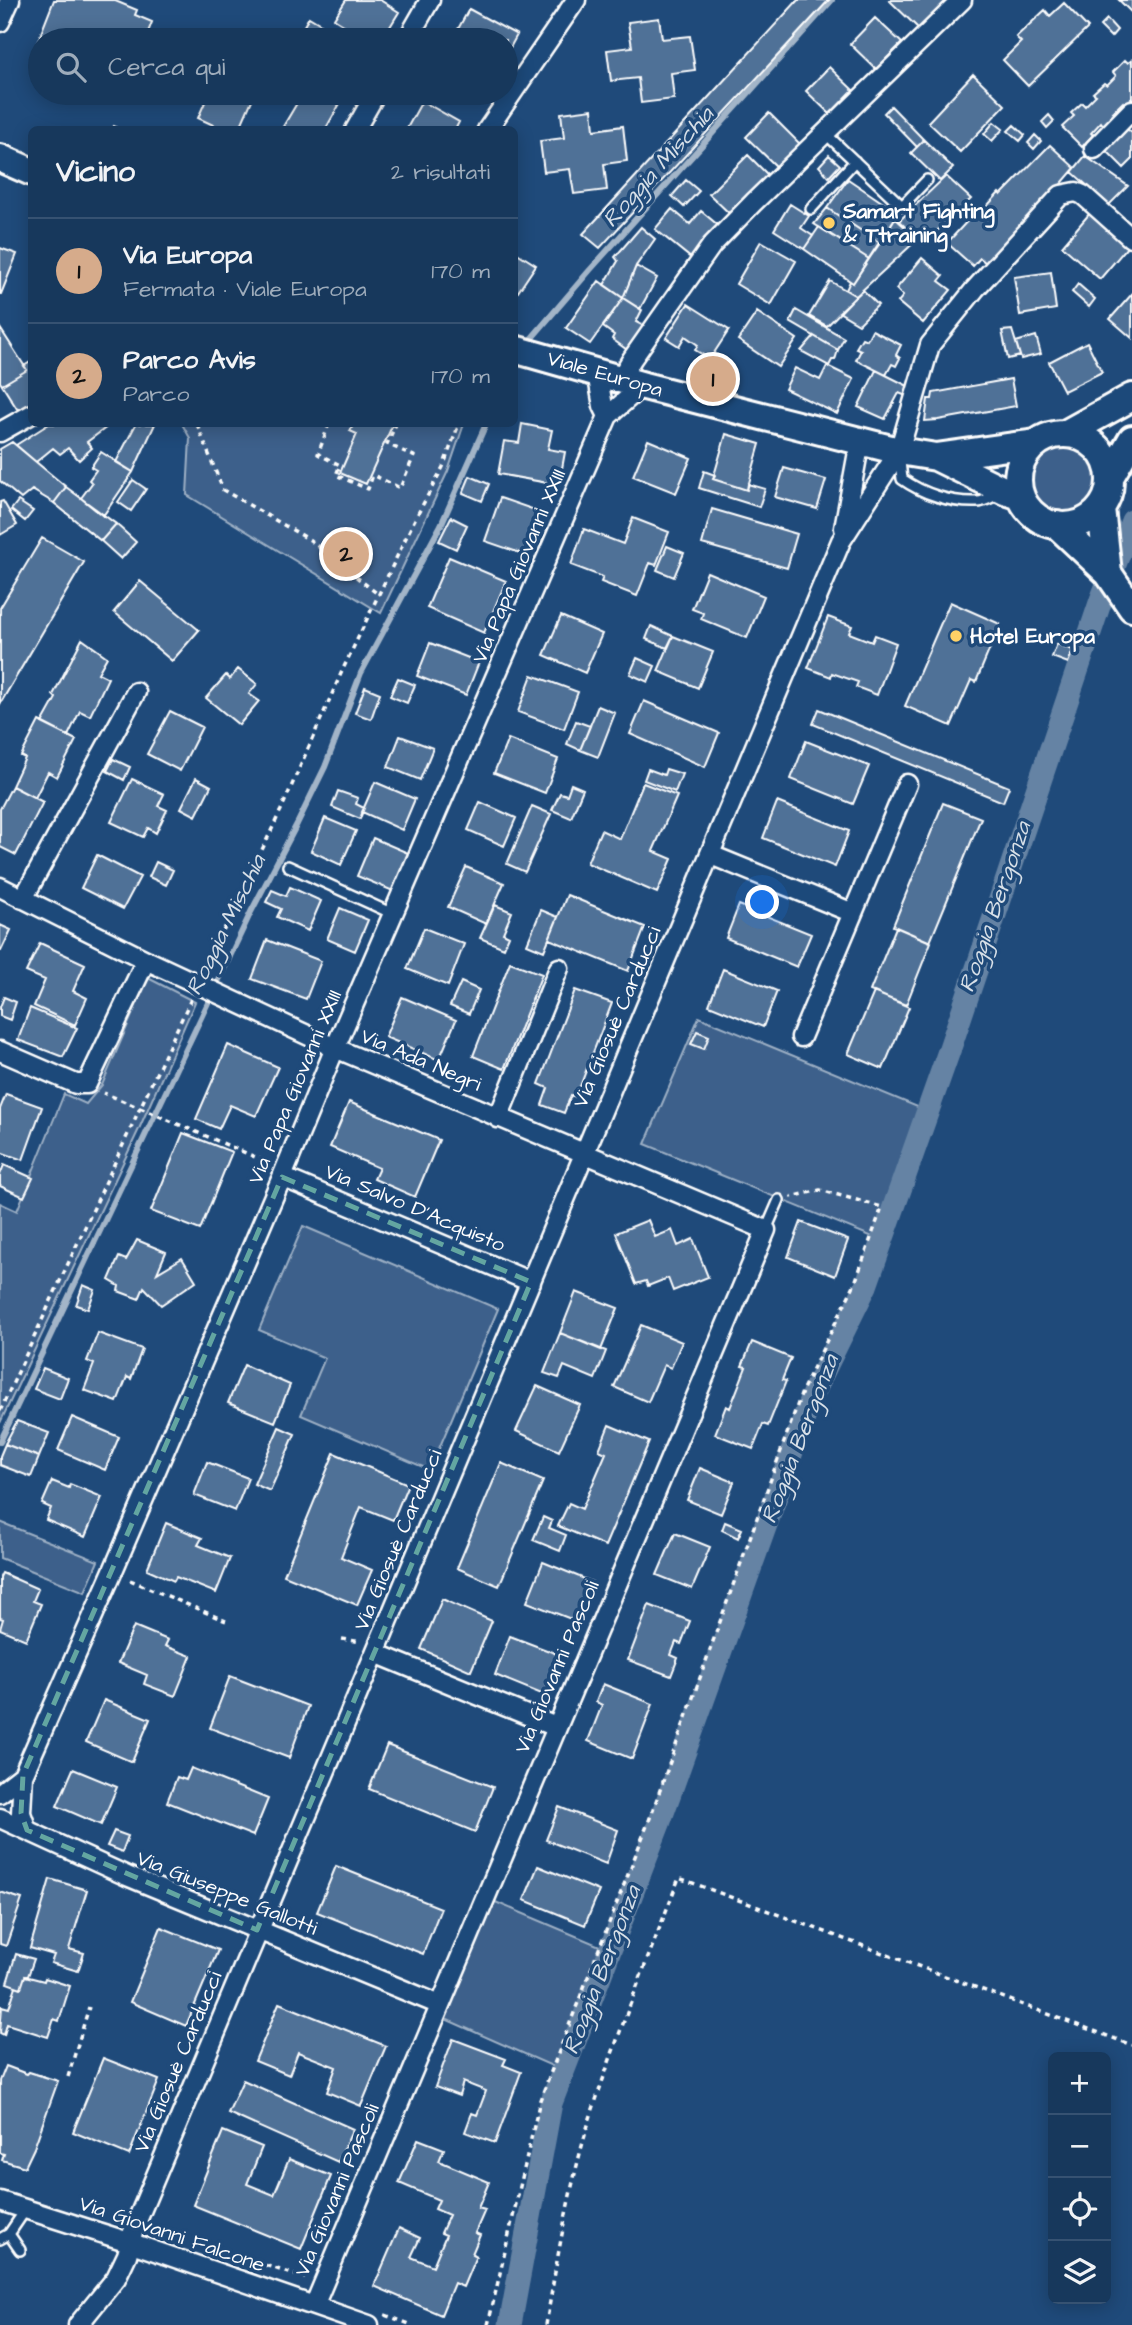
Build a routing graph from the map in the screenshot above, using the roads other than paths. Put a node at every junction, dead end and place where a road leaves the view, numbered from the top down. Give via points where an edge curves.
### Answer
1 (10, 0) edge
2 (430, 0) edge
3 (576, 0) edge
4 (962, 0) edge
5 (0, 22) edge
6 (414, 28) edge
7 (518, 84) edge
8 (369, 105) edge
9 (503, 105) edge
10 (1132, 110) edge
11 (357, 126) edge
12 (489, 126) edge
13 (825, 133) junction
14 (1094, 149) dead end
15 (0, 158) edge
16 (855, 161) junction
17 (28, 170) edge
18 (928, 180) dead end
19 (811, 209) dead end
20 (1131, 238) edge
21 (522, 351) edge
22 (620, 379) junction
23 (1132, 397) edge
24 (28, 416) edge
25 (608, 416) junction
26 (0, 432) edge
27 (1065, 433) junction
28 (1132, 439) edge
29 (860, 441) junction
30 (1036, 443) junction
31 (899, 451) junction
32 (936, 457) junction
33 (1110, 477) junction
34 (1013, 494) junction
35 (1101, 508) junction
36 (1057, 525) junction
37 (841, 541) junction
38 (1108, 573) junction
39 (1132, 606) edge
40 (136, 692) dead end
41 (907, 784) dead end
42 (711, 855) junction
43 (288, 866) dead end
44 (0, 887) edge
45 (23, 899) junction
46 (853, 913) junction
47 (393, 914) junction
48 (146, 960) junction
49 (559, 968) dead end
50 (801, 1037) dead end
51 (335, 1048) junction
52 (0, 1051) edge
53 (498, 1118) junction
54 (584, 1154) junction
55 (283, 1174) junction
56 (779, 1199) road end
57 (766, 1230) junction
58 (531, 1282) junction
59 (371, 1649) junction
60 (556, 1727) junction
61 (23, 1775) junction
62 (0, 1793) edge
63 (0, 1818) edge
64 (27, 1830) junction
65 (257, 1930) junction
66 (440, 2005) junction
67 (0, 2201) edge
68 (26, 2209) junction
69 (5, 2236) edge
70 (129, 2242) junction
71 (20, 2250) dead end
72 (314, 2306) junction
73 (78, 2325) edge
74 (369, 2325) edge

1 - 5 street
2 - 6 street
3 - 7 street
4 - 13 street
8 - 11 street
9 - 12 street
10 - 14 street
13 - 16 lane
13 - 22 street via 712,245
15 - 17 street
16 - 18 lane via 902,206
16 - 19 lane
20 - 31 street via 1083,195 1060,195 930,345
21 - 22 street, Viale Europa
22 - 25 street
22 - 25 street via 603,406
22 - 29 street, Viale Europa
23 - 27 street
24 - 26 street
25 - 47 street, Via Papa Giovanni XXIII
27 - 30 street
27 - 33 street via 1094,445 1104,457
28 - 33 street
29 - 31 street, Viale Europa
29 - 37 street, Via Giosuè Carducci
30 - 32 street, Viale Europa
30 - 34 street via 1022,461
31 - 32 street, Viale Europa
31 - 34 lane via 902,479 918,490 980,503
31 - 37 street, Via Giosuè Carducci
32 - 34 street, Viale Europa
33 - 35 street
34 - 36 street via 1036,516
35 - 36 street via 1081,522
35 - 38 street
36 - 38 street
37 - 42 street, Via Giosuè Carducci
38 - 39 street
40 - 45 street
41 - 46 street
42 - 46 street
42 - 54 street, Via Giosuè Carducci
43 - 47 lane
44 - 45 street, Via Ada Negri
45 - 48 street, Via Ada Negri
46 - 50 street
47 - 51 street, Via Papa Giovanni XXIII
48 - 51 street, Via Ada Negri
48 - 52 street via 87,1084 76,1084
49 - 53 street, Via Ada Negri
51 - 53 street, Via Ada Negri
51 - 55 street, Via Papa Giovanni XXIII
53 - 54 street, Via Ada Negri
54 - 57 street
54 - 58 street, Via Giosuè Carducci
55 - 58 street, Via Salvo D'Acquisto
55 - 61 street, Via Papa Giovanni XXIII
56 - 57 lane
57 - 60 street, Via Giovanni Pascoli
58 - 59 street, Via Giosuè Carducci
59 - 60 street
59 - 65 street, Via Giosuè Carducci
60 - 66 street, Via Giovanni Pascoli
61 - 62 street
61 - 64 street via 21,1813
63 - 64 street, Via Giuseppe Gallotti
64 - 65 street, Via Giuseppe Gallotti
65 - 66 street, Via Giuseppe Gallotti
65 - 70 street, Via Giosuè Carducci
66 - 72 street, Via Giovanni Pascoli
67 - 68 street, Via Giovanni Falcone
68 - 69 lane
68 - 70 street, Via Giovanni Falcone
69 - 71 lane
70 - 72 street, Via Giovanni Falcone
70 - 73 street, Via Giosuè Carducci via 116,2278
72 - 74 street, Via Giovanni Falcone

